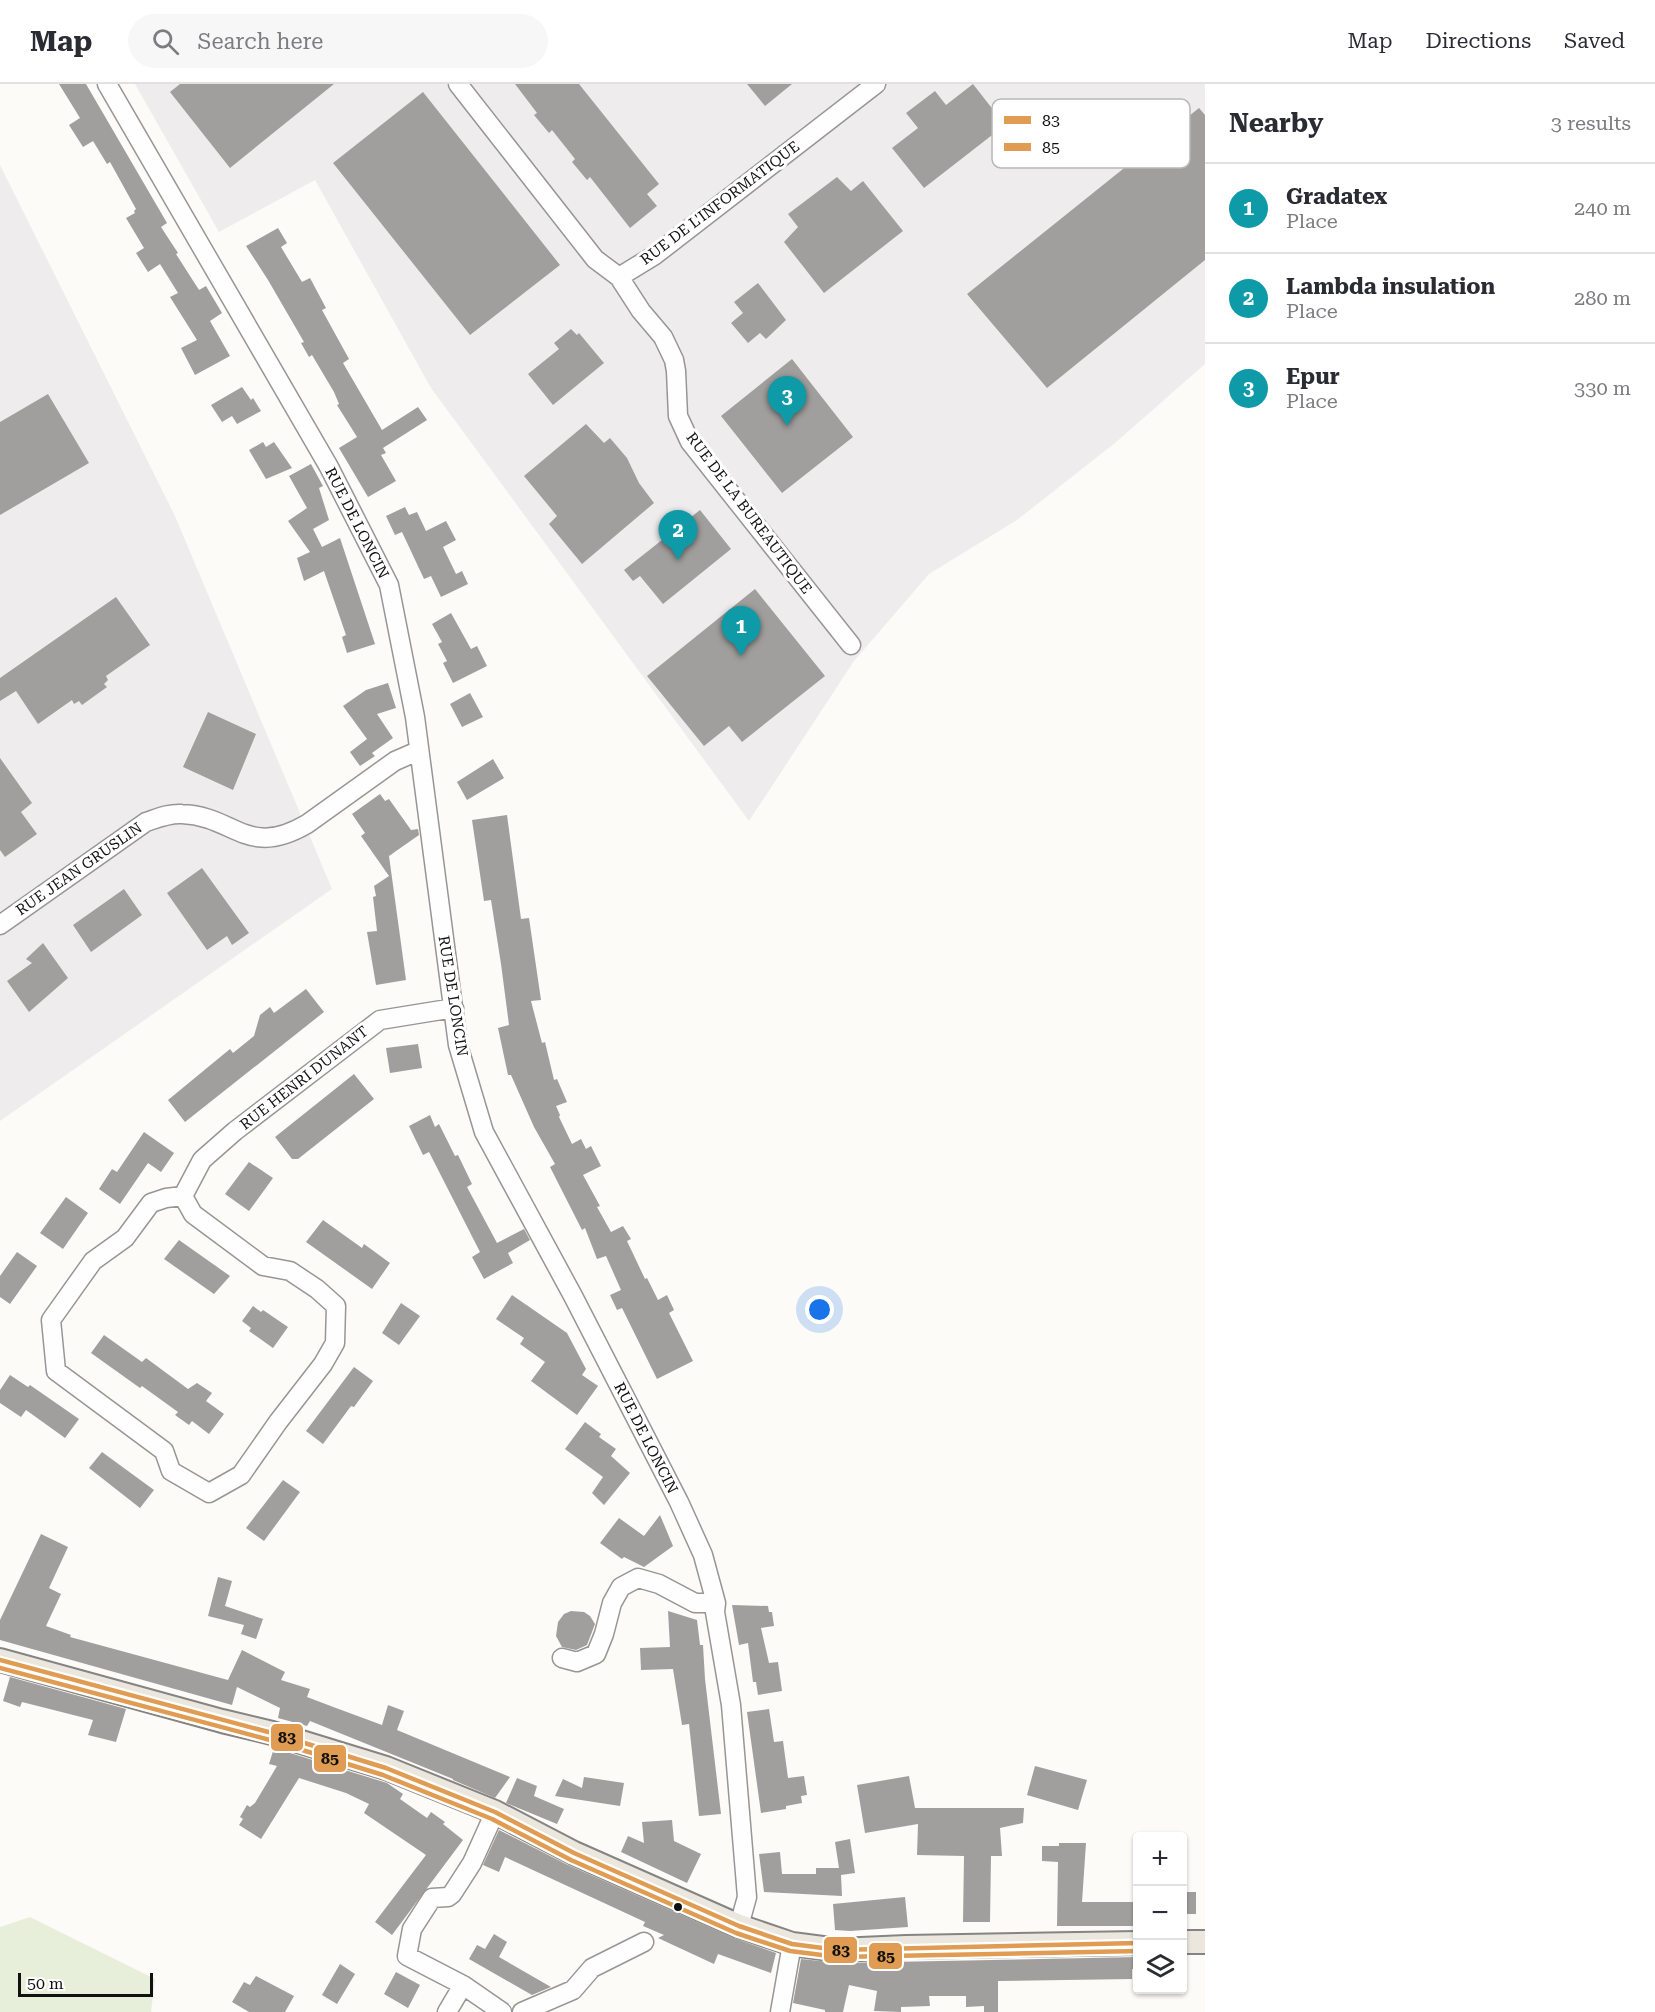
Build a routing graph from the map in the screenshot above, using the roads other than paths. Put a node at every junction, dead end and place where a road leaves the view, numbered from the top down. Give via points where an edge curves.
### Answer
1 (107, 84) edge
2 (458, 84) edge
3 (876, 84) edge
4 (619, 277) junction
5 (851, 645) dead end
6 (418, 751) junction
7 (0, 925) edge
8 (454, 1008) junction
9 (183, 1196) junction
10 (716, 1603) junction
11 (562, 1658) dead end
12 (0, 1660) edge
13 (495, 1812) junction
14 (739, 1926) junction
15 (644, 1942) dead end
16 (1187, 1942) edge
17 (1205, 1942) edge
18 (1133, 1943) edge
19 (792, 1944) junction
20 (463, 1985) junction
21 (447, 2012) edge
22 (502, 2012) edge
23 (522, 2012) edge
24 (780, 2012) edge

1 - 6 street, RUE DE LONCIN via 329,467 389,585
2 - 4 street via 596,258
3 - 4 street, RUE DE L'INFORMATIQUE via 656,255
4 - 5 street, RUE DE LA BUREAUTIQUE via 674,360 678,416 690,442
6 - 7 street, RUE JEAN GRUSLIN via 395,761 307,824 275,837 259,838 200,816 183,814 146,822
6 - 8 street, RUE DE LONCIN
8 - 9 street, RUE HENRI DUNANT via 380,1020 227,1138 202,1161
8 - 10 street, RUE DE LONCIN via 459,1045 484,1132 679,1502 703,1555
9 - 9 street via 193,1215 262,1266 290,1270 336,1306 335,1343 323,1364 241,1475 209,1493 171,1471 164,1451 56,1371 52,1340 51,1320 93,1261 125,1238 151,1203
10 - 11 street via 695,1603 639,1578 621,1587 596,1654 578,1662
10 - 14 street, RUE DE LONCIN via 731,1705 747,1897
12 - 13 main road via 359,1758
13 - 14 main road via 574,1853
13 - 20 street via 472,1863 452,1894 448,1898 432,1898 412,1929 407,1956
14 - 19 main road
15 - 23 street via 592,1968 573,1990
16 - 17 main road
18 - 19 main road via 838,1950
19 - 24 street
20 - 21 street
20 - 22 street

